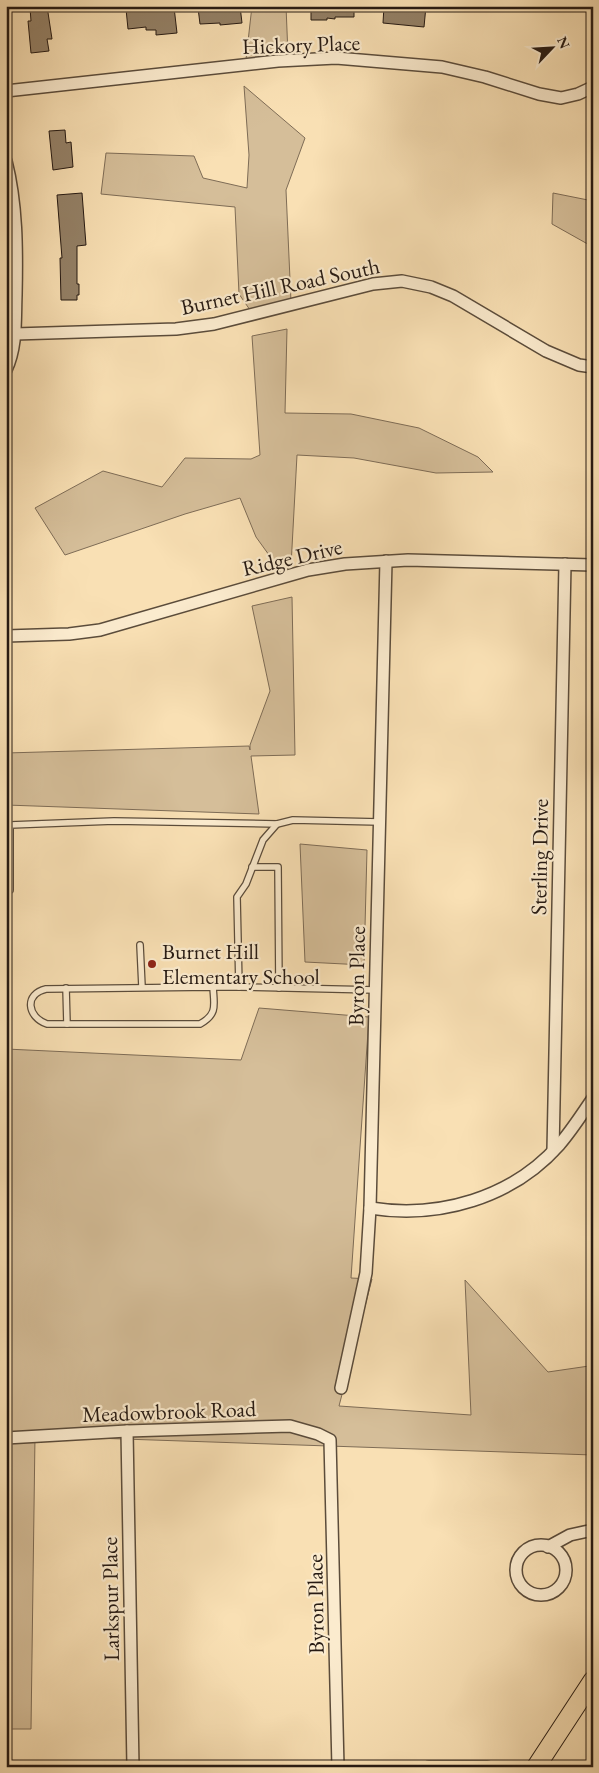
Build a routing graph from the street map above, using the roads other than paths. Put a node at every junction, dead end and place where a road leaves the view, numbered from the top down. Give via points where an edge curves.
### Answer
1 (593, 87) edge
2 (6, 91) edge
3 (6, 161) edge
4 (15, 334) junction
5 (593, 367) edge
6 (6, 370) edge
7 (386, 561) junction
8 (565, 564) junction
9 (593, 564) edge
10 (6, 636) edge
11 (380, 822) junction
12 (277, 824) junction
13 (252, 867) junction
14 (10, 890) dead end
15 (140, 945) dead end
16 (142, 987) junction
17 (213, 987) junction
18 (239, 987) junction
19 (66, 988) junction
20 (279, 988) junction
21 (376, 990) junction
22 (67, 1024) junction
23 (593, 1098) edge
24 (553, 1151) junction
25 (370, 1208) junction
26 (341, 1388) dead end
27 (127, 1431) junction
28 (6, 1438) edge
29 (330, 1440) joint
30 (593, 1530) edge
31 (548, 1546) junction
32 (593, 1680) edge
33 (133, 1767) edge
34 (338, 1767) edge
35 (429, 1767) edge
36 (487, 1767) edge
37 (536, 1767) edge

1 - 2 street, Hickory Place via 561,98 442,67 336,58 269,62
3 - 4 street via 17,245
4 - 5 street, Burnet Hill Road South via 186,328 214,324 373,284 402,281 453,296 546,352
4 - 6 street
7 - 8 street, Ridge Drive
7 - 10 street, Ridge Drive via 308,570 100,630
7 - 11 street, Byron Place
8 - 9 street, Ridge Drive
8 - 24 street, Sterling Drive
11 - 12 lane via 293,820
11 - 21 street, Byron Place
12 - 13 lane via 263,840
12 - 14 lane via 114,821 10,825
13 - 18 lane via 237,896
13 - 20 lane via 278,867
15 - 16 lane
16 - 17 lane
16 - 19 lane
17 - 18 lane
17 - 22 lane via 214,1011 200,1024
18 - 20 lane
19 - 22 lane
19 - 22 lane via 40,990 33,998 31,1008 41,1022
20 - 21 lane
21 - 25 street, Byron Place
23 - 24 street
24 - 25 street via 507,1186 467,1203 425,1211
25 - 26 street, Byron Place via 366,1273
27 - 28 street, Meadowbrook Road
27 - 29 street, Meadowbrook Road via 290,1426
27 - 33 street, Larkspur Place
29 - 34 street, Byron Place
30 - 31 street via 570,1535
31 - 31 street via 530,1548 518,1561 518,1581 531,1593 551,1593 564,1580 563,1560
32 - 37 main road
35 - 36 street

